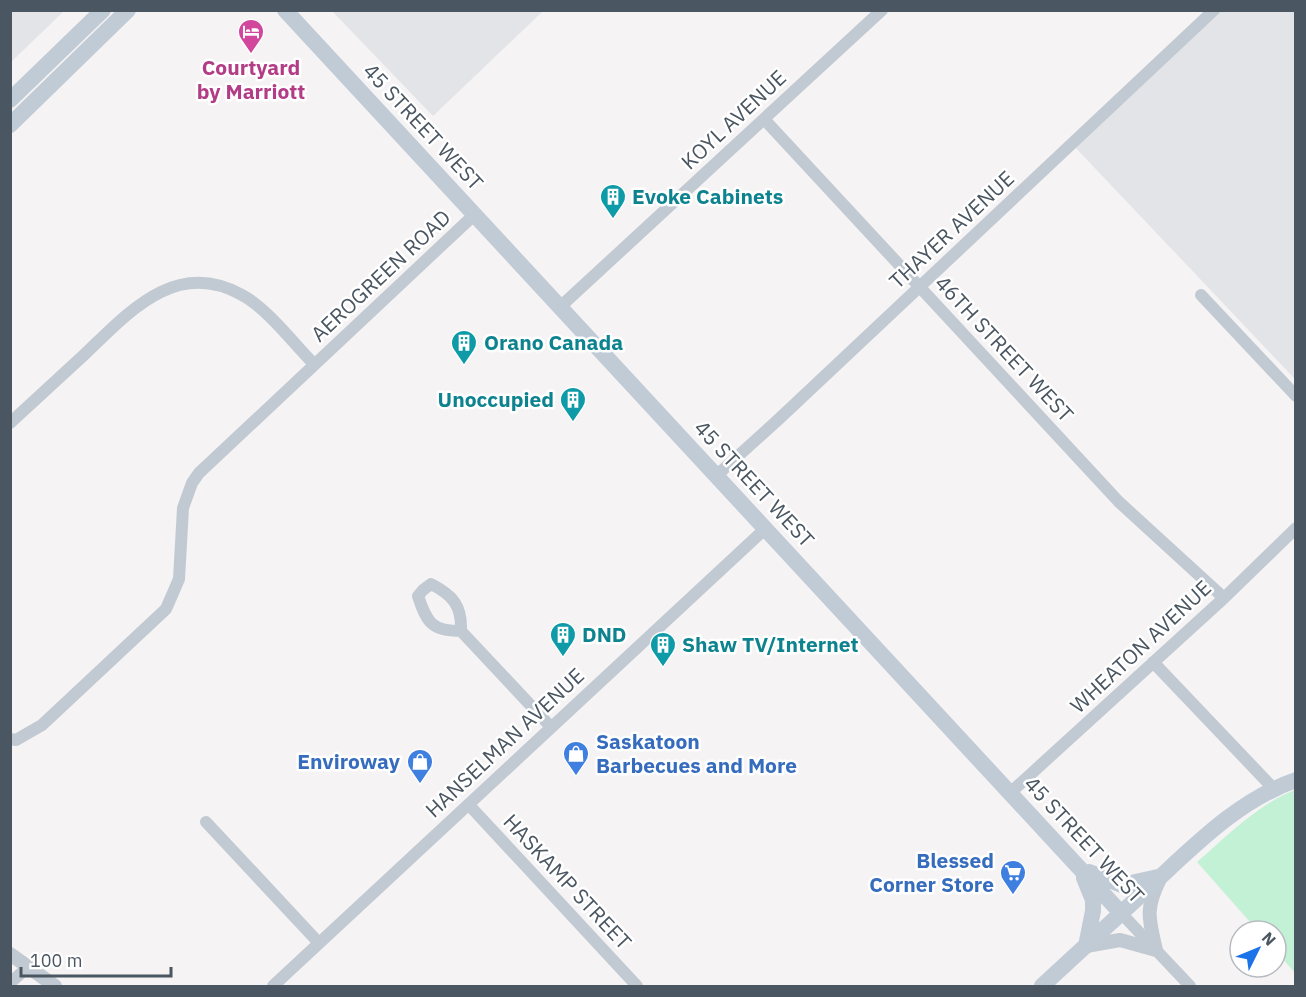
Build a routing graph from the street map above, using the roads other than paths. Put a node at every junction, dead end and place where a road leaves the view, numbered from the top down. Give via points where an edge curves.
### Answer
1 (103, 10) edge
2 (128, 10) edge
3 (285, 10) edge
4 (882, 10) edge
5 (1214, 10) edge
6 (10, 100) edge
7 (764, 119) junction
8 (10, 124) edge
9 (474, 215) junction
10 (920, 287) junction
11 (1201, 295) dead end
12 (560, 307) junction
13 (315, 364) junction
14 (1296, 396) edge
15 (10, 423) edge
16 (716, 477) junction
17 (1296, 528) edge
18 (765, 529) junction
19 (1224, 598) junction
20 (461, 631) dead end
21 (1153, 662) junction
22 (551, 727) junction
23 (10, 739) edge
24 (1296, 780) edge
25 (1273, 788) junction
26 (1010, 793) junction
27 (469, 805) junction
28 (206, 822) dead end
29 (1080, 868) junction
30 (1161, 876) junction
31 (1121, 913) junction
32 (319, 943) junction
33 (1086, 946) junction
34 (1156, 950) junction
35 (10, 954) edge
36 (27, 967) junction
37 (10, 983) edge
38 (55, 987) edge
39 (273, 987) edge
40 (636, 987) edge
41 (1042, 987) edge
42 (1190, 987) edge

1 - 6 main road
2 - 8 main road
3 - 9 main road, 45 STREET WEST
4 - 7 street, KOYL AVENUE
5 - 10 street, THAYER AVENUE
7 - 10 street, 46TH STREET WEST
7 - 12 street, KOYL AVENUE
9 - 12 main road, 45 STREET WEST
9 - 13 street, AEROGREEN ROAD
10 - 16 street, THAYER AVENUE
10 - 19 street, 46TH STREET WEST via 1119,502
11 - 14 street
12 - 16 main road, 45 STREET WEST
13 - 15 street via 243,295 217,284 190,282 163,290 135,307
13 - 23 street, AEROGREEN ROAD via 192,483 183,508 179,579 166,609 42,725 16,740
16 - 18 main road, 45 STREET WEST
17 - 19 street, WHEATON AVENUE
18 - 22 street, HANSELMAN AVENUE
18 - 26 main road, 45 STREET WEST
19 - 21 street, WHEATON AVENUE
20 - 22 street
21 - 25 street
21 - 26 street, WHEATON AVENUE
22 - 27 street, HANSELMAN AVENUE
24 - 25 main road
25 - 30 main road via 1230,816
26 - 29 main road, 45 STREET WEST
27 - 32 street, HANSELMAN AVENUE
27 - 40 street, HASKAMP STREET
28 - 32 street
29 - 30 main road via 1122,885
29 - 31 main road, 45 STREET WEST
29 - 33 main road via 1093,900
30 - 31 main road
30 - 34 street via 1148,914
31 - 33 main road
31 - 34 street, 45 STREET WEST
32 - 39 street, HANSELMAN AVENUE
33 - 34 street via 1115,940
33 - 41 main road
34 - 42 street, 45 STREET WEST
35 - 36 street
36 - 37 street
36 - 38 street

